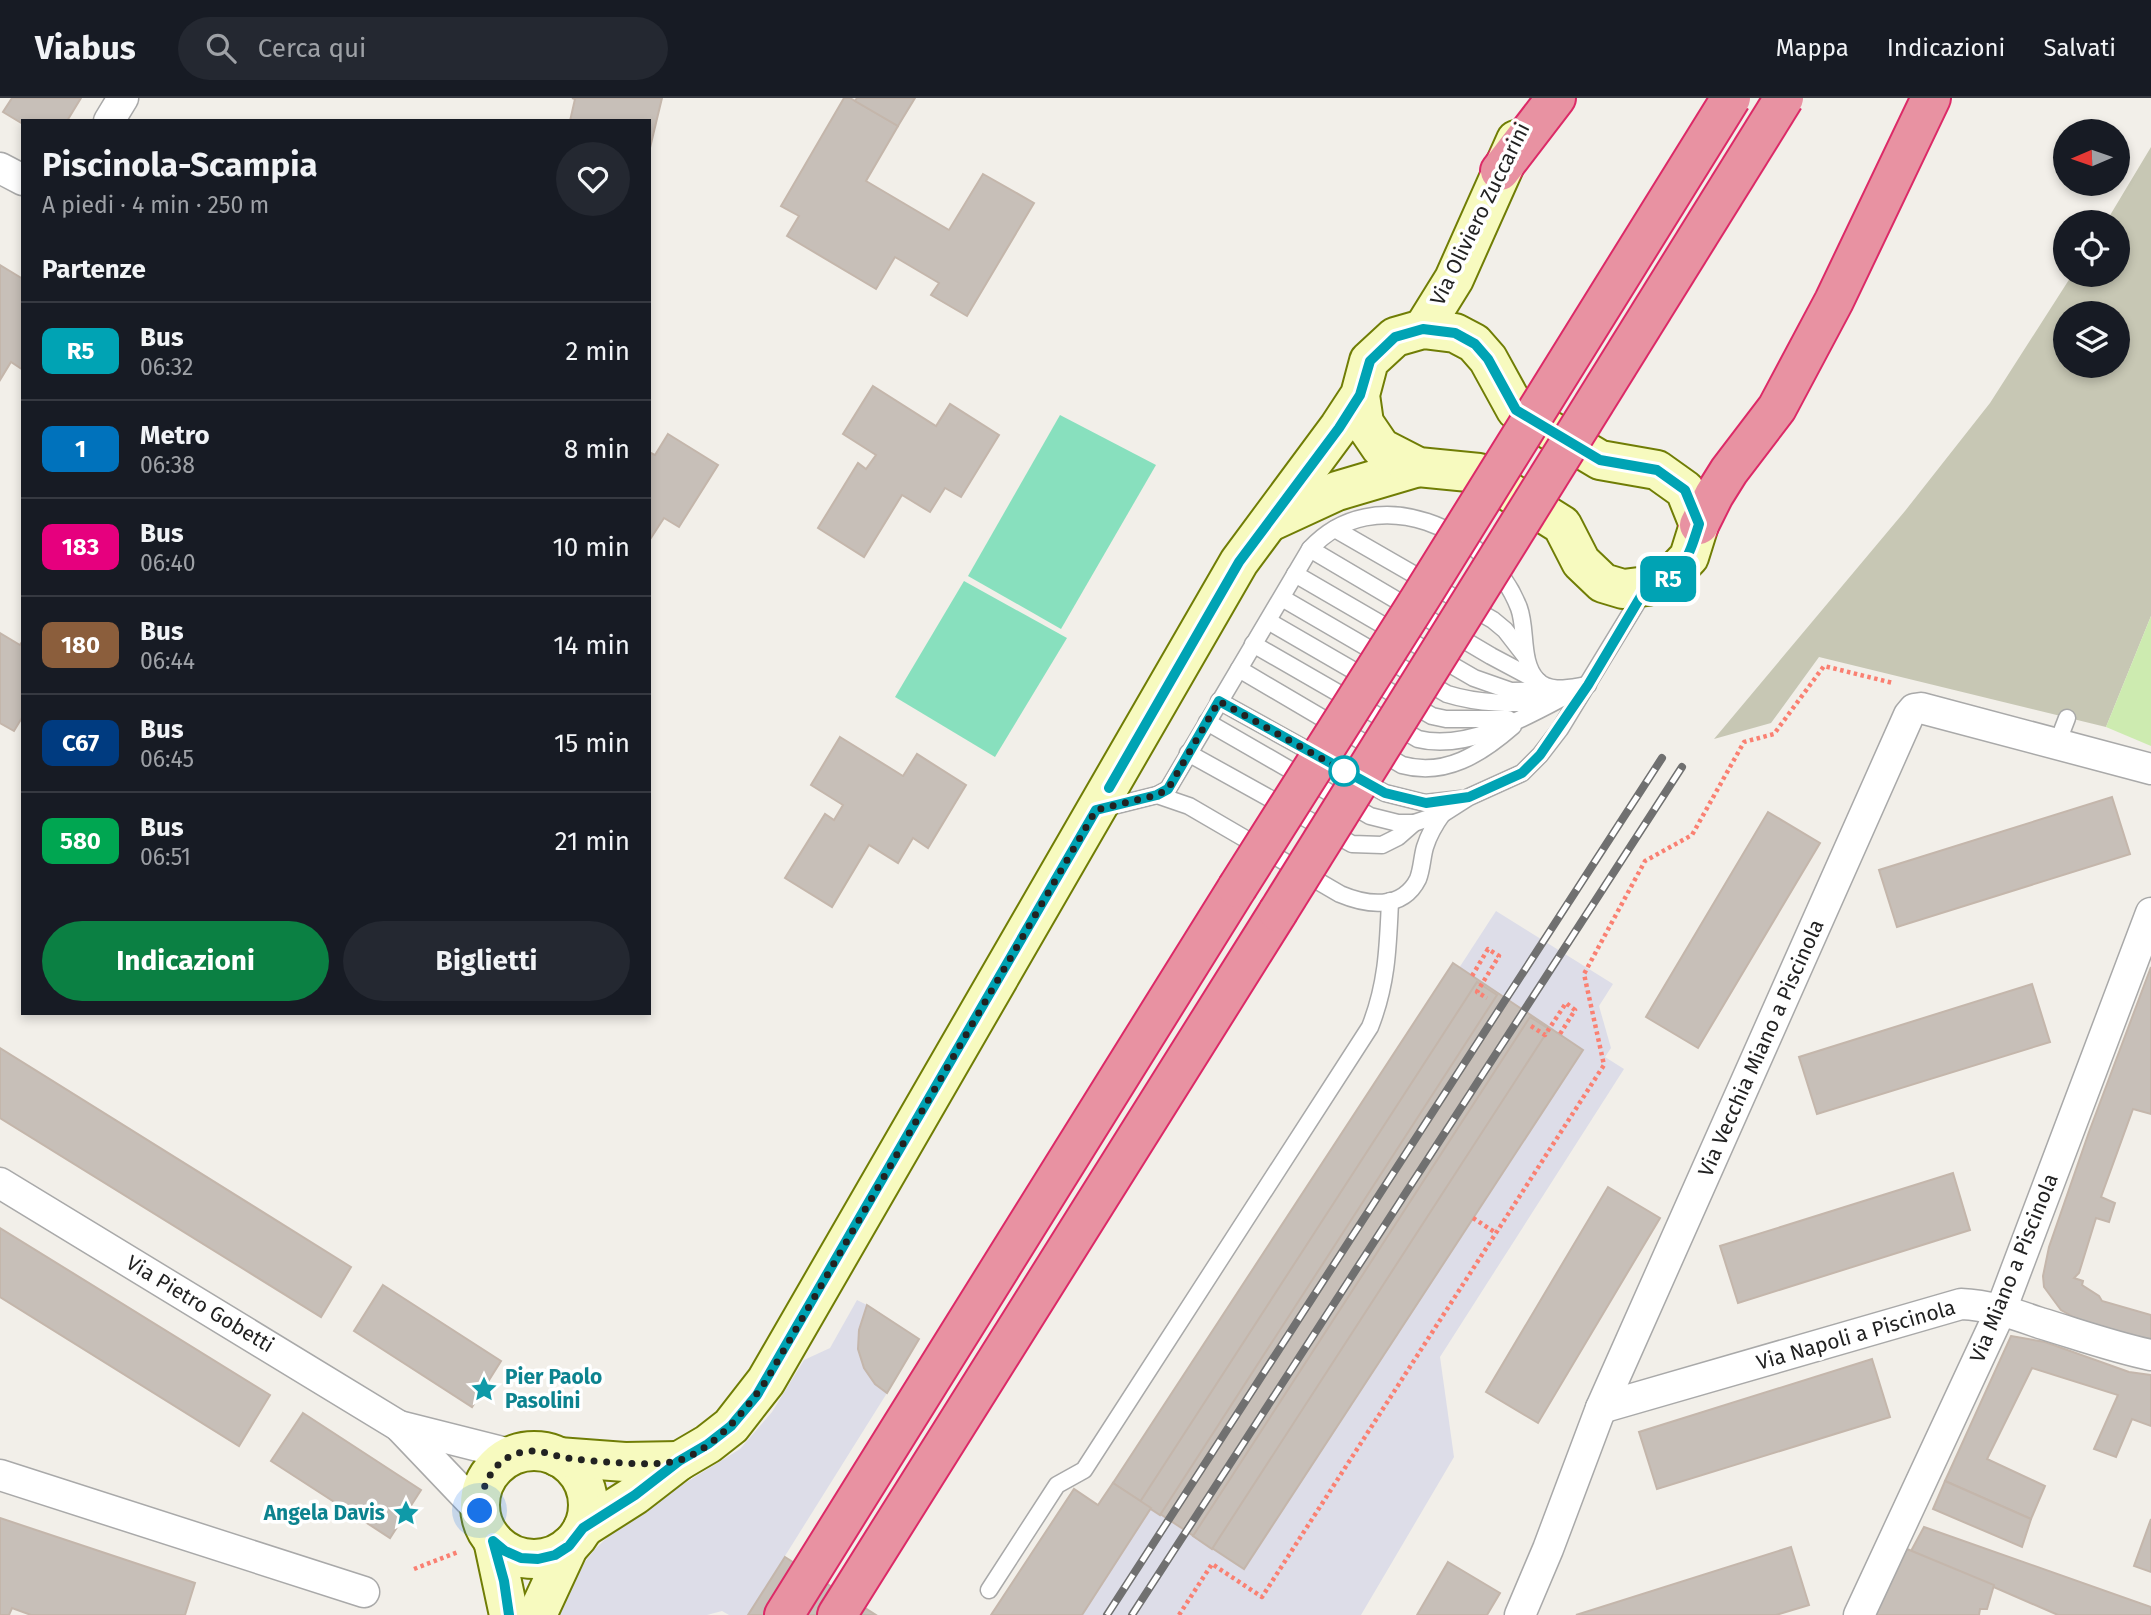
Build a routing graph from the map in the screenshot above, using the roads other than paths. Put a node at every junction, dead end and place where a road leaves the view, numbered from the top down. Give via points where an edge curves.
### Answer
1 (123, 98) edge
2 (1536, 98) edge
3 (1556, 98) edge
4 (1731, 98) edge
5 (1784, 98) edge
6 (1931, 98) edge
7 (110, 119) edge
8 (0, 168) edge
9 (1500, 171) junction
10 (21, 179) edge
11 (1423, 329) junction
12 (1360, 395) junction
13 (1418, 467) junction
14 (1267, 524) junction
15 (1699, 524) junction
16 (1335, 529) junction
17 (1310, 549) junction
18 (1295, 574) junction
19 (1647, 586) junction
20 (1282, 597) junction
21 (1268, 621) junction
22 (1253, 644) junction
23 (1527, 659) junction
24 (1239, 669) junction
25 (1538, 681) junction
26 (1588, 685) junction
27 (1558, 695) junction
28 (1219, 701) junction
29 (1521, 719) junction
30 (1207, 722) junction
31 (1188, 752) junction
32 (2151, 769) edge
33 (1157, 795) junction
34 (1469, 797) junction
35 (1096, 810) junction
36 (1444, 813) junction
37 (1414, 823) junction
38 (1390, 901) junction
39 (2151, 913) edge
40 (0, 1183) edge
41 (2001, 1310) junction
42 (2151, 1355) edge
43 (1601, 1408) junction
44 (399, 1426) junction
45 (514, 1455) junction
46 (558, 1457) junction
47 (679, 1461) junction
48 (0, 1475) edge
49 (477, 1535) junction
50 (576, 1537) junction
51 (989, 1590) dead end
52 (364, 1592) dead end
53 (509, 1615) edge
54 (537, 1615) edge
55 (784, 1615) edge
56 (837, 1615) edge
57 (1520, 1615) edge
58 (1858, 1615) edge

1 - 7 street
2 - 9 main road, Via Oliviero Zuccarini
3 - 9 highway
4 - 55 highway, bridge
5 - 56 highway, bridge
6 - 15 highway via 1783,396
8 - 10 street
9 - 11 main road, Via Oliviero Zuccarini via 1454,279
11 - 12 main road, Via Oliviero Zuccarini via 1395,337 1370,361
11 - 15 main road, Via Oliviero Zuccarini via 1455,333 1475,344 1516,410 1600,460 1657,470 1685,490
12 - 13 main road, Via Oliviero Zuccarini via 1364,423 1381,448
12 - 14 main road, Via Oliviero Zuccarini
13 - 14 main road, Via Oliviero Zuccarini via 1337,491
13 - 19 main road, Via Oliviero Zuccarini via 1479,473 1562,525 1581,562 1603,583 1623,589
14 - 35 main road, Via Oliviero Zuccarini via 1239,562
15 - 19 main road, Via Oliviero Zuccarini via 1689,557 1668,579
16 - 17 lane
16 - 23 lane via 1493,620
16 - 23 lane via 1364,516 1404,517 1454,533 1478,549 1496,568 1519,608
17 - 18 lane
17 - 25 lane
18 - 20 lane
18 - 27 lane via 1474,678 1511,691
19 - 26 lane
20 - 21 lane
20 - 27 lane via 1447,694 1502,703
21 - 22 lane
21 - 29 lane via 1432,716
22 - 24 lane
22 - 29 lane via 1432,743 1469,738
23 - 25 lane
24 - 28 lane
24 - 29 lane via 1416,769 1470,758
25 - 27 lane
26 - 27 lane
26 - 34 lane via 1540,755 1522,773
27 - 29 lane
28 - 30 lane
28 - 34 lane via 1385,793 1426,803
30 - 31 lane
30 - 37 lane via 1370,816
31 - 33 lane via 1168,789
31 - 37 lane via 1352,844 1382,845
32 - 43 street, Via Vecchia Miano a Piscinola via 2062,731 1914,709
33 - 35 lane
33 - 38 lane via 1189,806 1340,894 1374,904
34 - 36 lane
35 - 47 main road, Via Oliviero Zuccarini via 766,1381 731,1426
36 - 37 lane
36 - 38 lane via 1425,846 1417,880 1407,893
38 - 51 lane via 1386,973 1370,1027 1084,1469 1056,1485
39 - 41 street, Via Miano a Piscinola
40 - 44 street, Via Pietro Gobetti
41 - 42 street, Via Napoli a Piscinola
41 - 43 street, Via Napoli a Piscinola via 1953,1306
41 - 58 street, Via Miano a Piscinola
43 - 57 street, Via Vecchia Miano a Piscinola
44 - 45 street, Via Pietro Gobetti
44 - 49 street, Via Pietro Gobetti
45 - 46 main road, Via Oliviero Zuccarini via 536,1451
45 - 49 main road via 487,1477
46 - 47 main road, Via Oliviero Zuccarini
46 - 50 main road via 581,1479 587,1495 588,1511
47 - 50 main road, Via Oliviero Zuccarini
48 - 52 street
49 - 50 main road, Via Oliviero Zuccarini via 529,1559 555,1555
49 - 53 main road via 504,1581
50 - 54 main road

